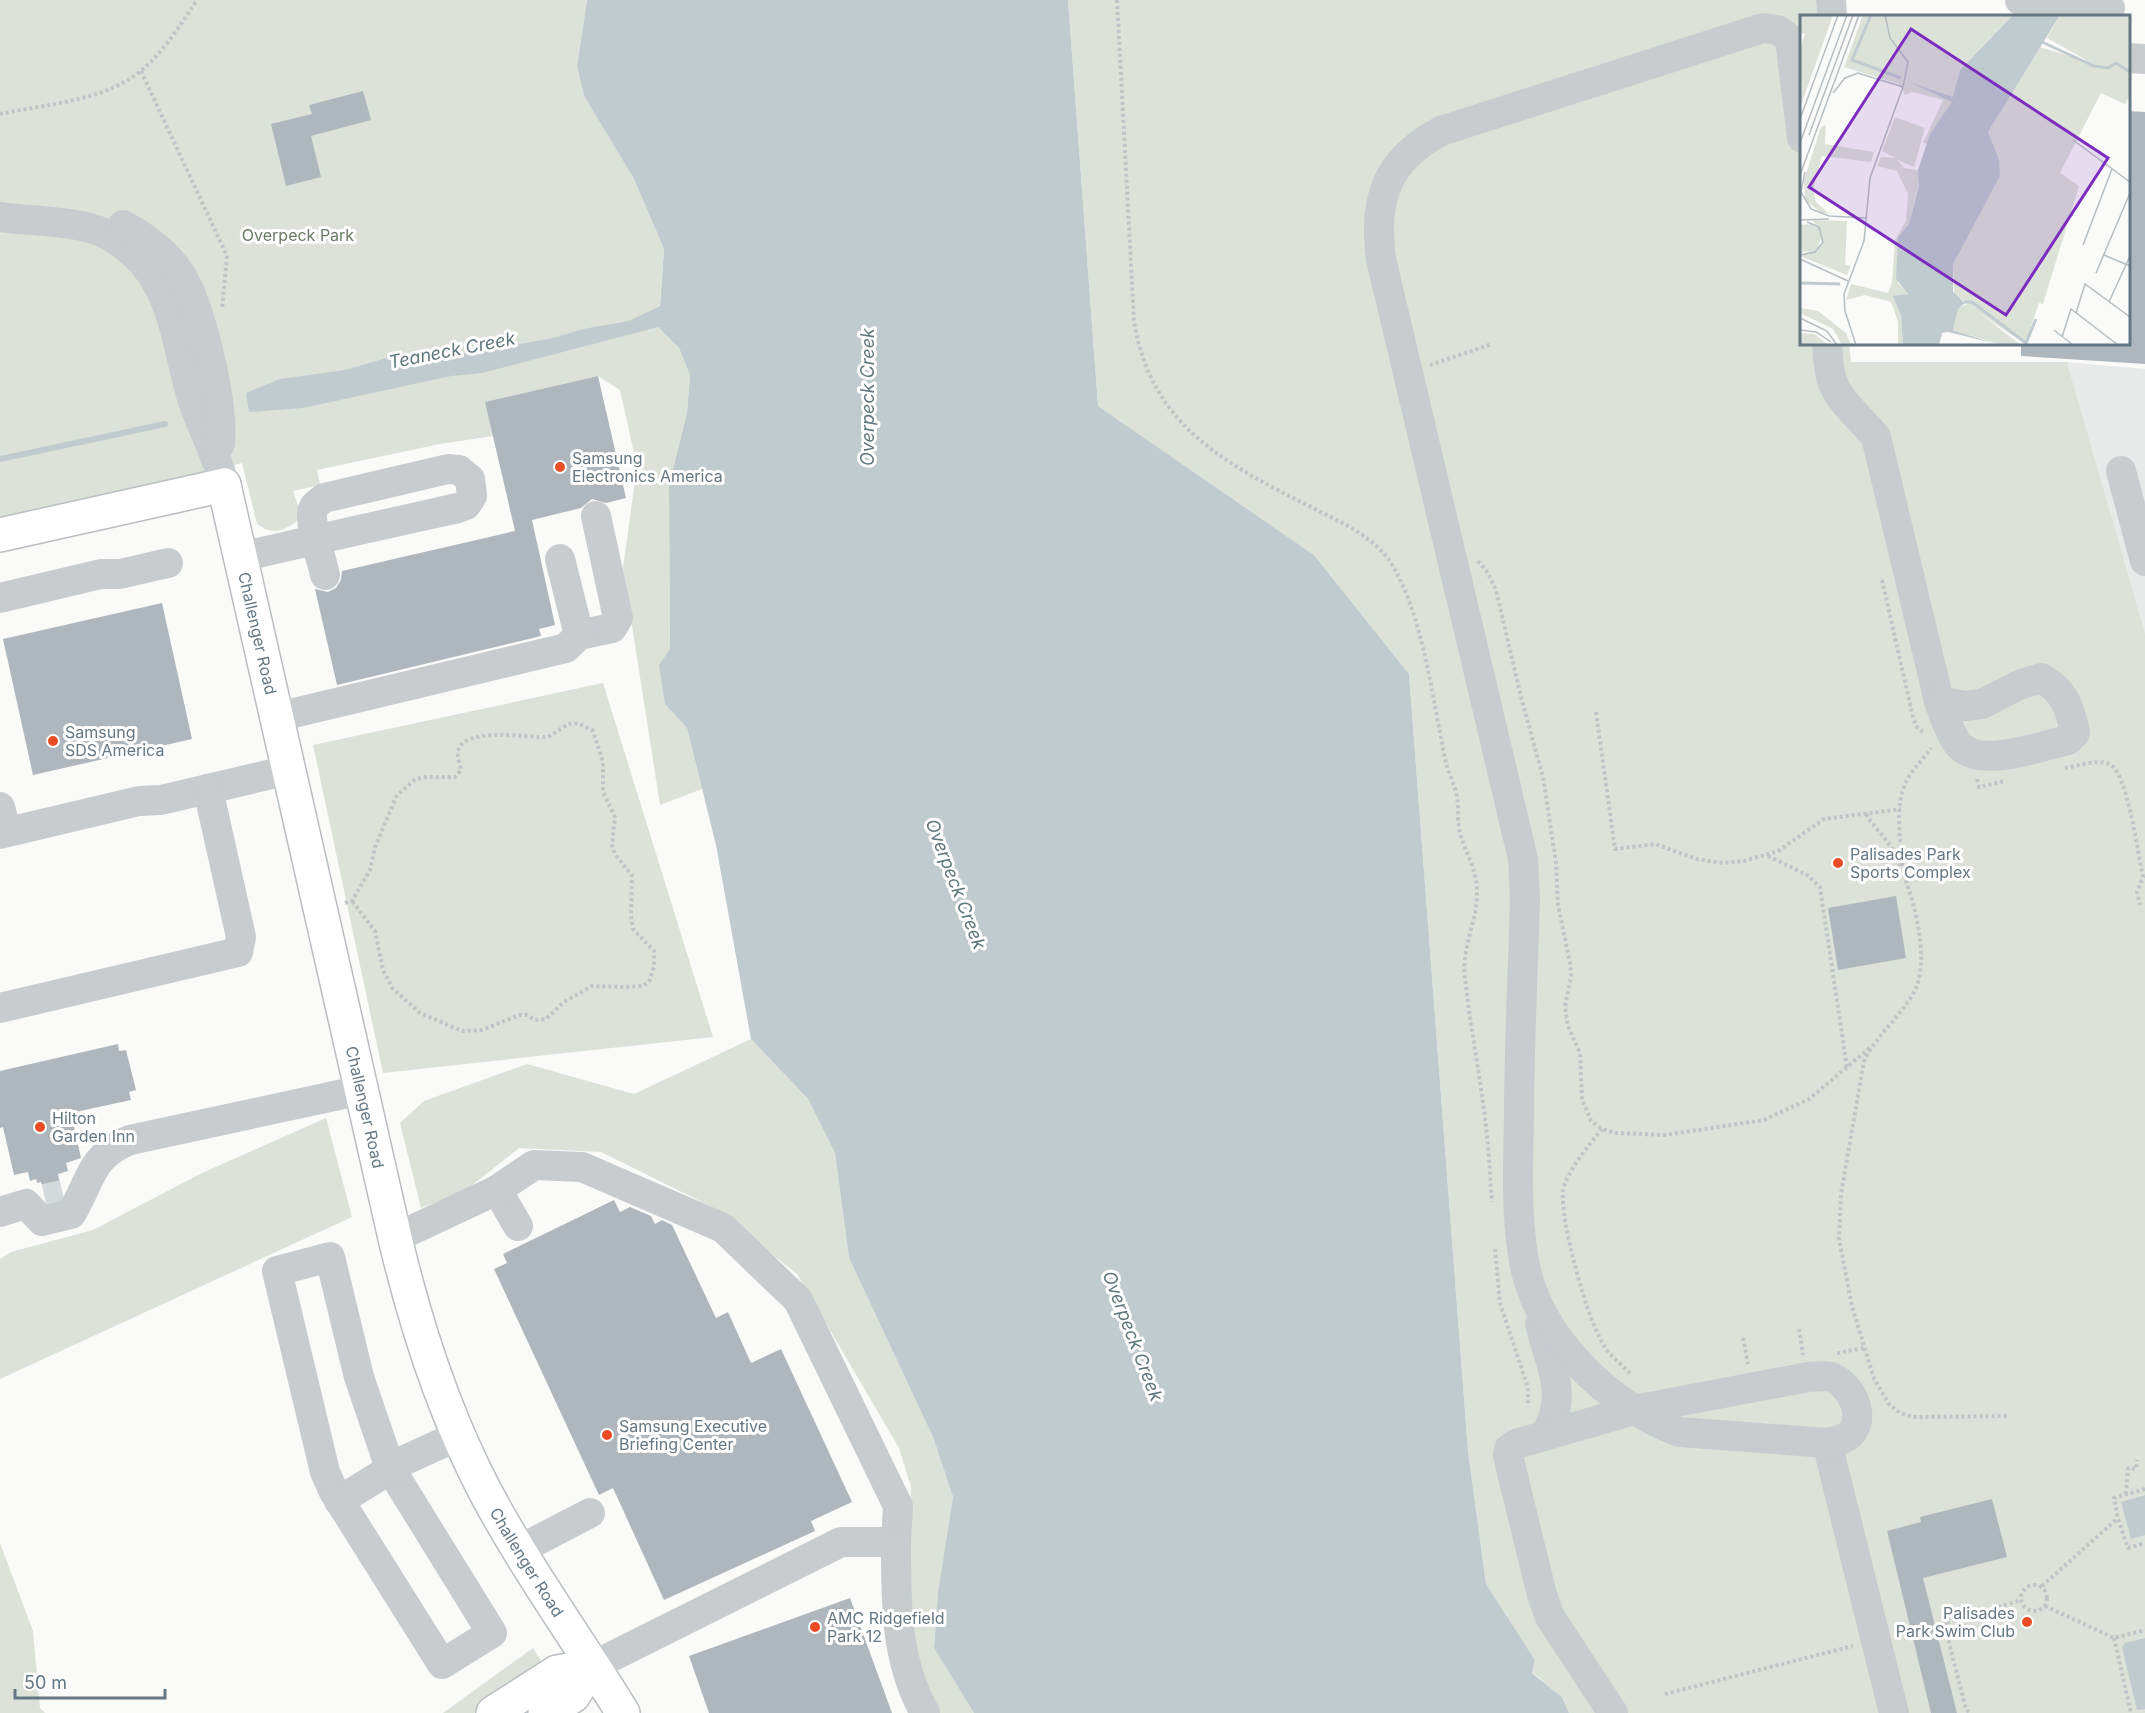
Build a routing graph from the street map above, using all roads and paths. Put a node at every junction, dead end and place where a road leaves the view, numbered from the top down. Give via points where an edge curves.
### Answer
1 (197, 0) edge
2 (1117, 0) edge
3 (1831, 0) edge
4 (2020, 0) edge
5 (2110, 8) edge
6 (1832, 15) edge
7 (1796, 40) edge
8 (2130, 58) edge
9 (2145, 59) edge
10 (141, 71) junction
11 (1800, 105) edge
12 (0, 114) edge
13 (0, 208) edge
14 (0, 217) edge
15 (222, 311) dead end
16 (1492, 344) dead end
17 (1827, 345) edge
18 (1429, 374) dead end
19 (2121, 471) dead end
20 (221, 472) junction
21 (596, 516) dead end
22 (0, 535) edge
23 (317, 540) junction
24 (1474, 552) dead end
25 (241, 557) junction
26 (560, 559) dead end
27 (2145, 561) edge
28 (168, 563) dead end
29 (325, 575) dead end
30 (0, 597) edge
31 (579, 635) junction
32 (1939, 701) dead end
33 (1596, 712) dead end
34 (277, 717) junction
35 (1935, 742) dead end
36 (290, 770) junction
37 (208, 789) junction
38 (1901, 809) junction
39 (1866, 814) junction
40 (2, 824) edge
41 (1767, 856) junction
42 (1903, 876) junction
43 (352, 901) junction
44 (345, 903) dead end
45 (0, 1008) edge
46 (1871, 1047) junction
47 (1847, 1069) junction
48 (362, 1090) junction
49 (1602, 1129) junction
50 (497, 1190) junction
51 (43, 1200) tunnel mouth
52 (1493, 1213) dead end
53 (518, 1226) dead end
54 (395, 1238) junction
55 (1495, 1247) dead end
56 (1541, 1308) junction
57 (1528, 1405) dead end
58 (1634, 1410) junction
59 (2007, 1416) dead end
60 (458, 1436) junction
61 (1544, 1436) junction
62 (1827, 1443) junction
63 (2137, 1460) dead end
64 (390, 1468) junction
65 (2145, 1489) edge
66 (2126, 1494) junction
67 (339, 1501) junction
68 (590, 1513) dead end
69 (2118, 1519) junction
70 (896, 1542) junction
71 (2145, 1543) edge
72 (519, 1550) junction
73 (2042, 1586) junction
74 (2021, 1600) junction
75 (2045, 1606) junction
76 (1944, 1623) junction
77 (1935, 1626) dead end
78 (2145, 1630) edge
79 (2114, 1638) junction
80 (1875, 1640) junction
81 (593, 1666) junction
82 (1665, 1694) dead end
83 (494, 1713) edge
84 (545, 1713) edge
85 (622, 1713) edge
86 (925, 1713) edge
87 (1613, 1713) edge
88 (1894, 1713) edge
89 (1970, 1713) edge
90 (2131, 1713) edge

1 - 10 path via 158,55
2 - 52 path via 1134,321 1139,349 1155,386 1193,437 1209,449 1270,488 1355,529 1374,545 1388,559 1412,612 1439,715 1462,842 1476,880 1464,976 1488,1146
3 - 6 street
4 - 5 street
7 - 11 street
7 - 56 street via 1771,29 1740,34 1441,130 1409,152 1397,167 1384,190 1378,213 1381,259 1523,859 1516,1185 1523,1258
8 - 9 street
10 - 12 path via 95,93
10 - 15 path via 227,256
13 - 20 street, Challenger Road via 107,220 139,233 164,253 185,281 197,312 219,414
14 - 20 street, Challenger Road via 102,232 141,260 169,304 191,395
16 - 18 path via 1427,366
17 - 32 street via 1831,378 1842,401 1876,437
19 - 27 street
20 - 22 main road
20 - 25 main road, Challenger Road
21 - 31 street via 618,618 612,628
23 - 23 street via 458,508 469,501 472,485 465,474 448,469 324,498 312,512
23 - 25 street
23 - 29 street
24 - 49 path via 1496,590 1543,777 1558,905 1570,963 1565,1007 1568,1026 1580,1053 1582,1099 1591,1121
25 - 34 main road, Challenger Road
26 - 31 street
28 - 30 street
31 - 34 street via 566,648 548,653 349,694
33 - 41 path via 1615,849 1655,844 1696,859 1722,863
34 - 36 main road, Challenger Road
35 - 38 path via 1907,780
36 - 37 street
36 - 48 main road, Challenger Road
37 - 40 street
37 - 45 street via 241,937 238,952
38 - 39 path
38 - 42 path
39 - 41 path via 1824,819 1795,842
39 - 42 path via 1890,846
41 - 47 path via 1807,875 1820,887
42 - 46 path via 1917,924 1922,973 1914,993
43 - 43 path via 370,870 375,847 397,795 406,786 425,777 455,777 461,770 457,753 461,744 471,739 520,734 548,737 575,722 593,731 603,762 603,792 615,817 615,855 632,876 633,929 654,951 654,966 649,982 642,986 592,986 564,1002 546,1019 519,1015 482,1030 462,1031 420,1013 393,989 383,970 375,931
43 - 44 path
46 - 47 path
46 - 59 path via 1864,1061 1841,1194 1839,1229 1852,1306 1874,1379 1888,1404 1913,1417
47 - 49 path via 1809,1099 1764,1120 1665,1135
48 - 51 street via 130,1140 104,1153 96,1163
48 - 54 main road, Challenger Road
49 - 58 path via 1566,1182 1564,1197 1573,1259 1588,1310 1606,1349 1635,1379 1638,1386
50 - 53 street
50 - 54 street
50 - 70 street via 534,1165 582,1167 723,1228 798,1300 898,1506
54 - 60 main road, Challenger Road via 422,1339
55 - 57 path via 1500,1303 1528,1388
56 - 58 street via 1582,1368 1607,1393
56 - 61 street via 1557,1384 1554,1421
58 - 61 street
58 - 62 street via 1679,1432
58 - 62 street via 1829,1376 1842,1383 1854,1399 1858,1418 1853,1431 1843,1439
60 - 64 street
60 - 72 main road, Challenger Road
61 - 87 street via 1516,1444 1508,1452 1531,1551 1550,1617
62 - 80 street
63 - 66 path via 2136,1469 2128,1468
64 - 67 street
64 - 67 street via 492,1633 442,1664
64 - 67 street via 359,1377 330,1257 277,1270 325,1472
65 - 66 path
66 - 69 path via 2114,1498
68 - 72 street
69 - 71 path via 2128,1548
69 - 73 path
70 - 81 street via 841,1542
70 - 86 street via 896,1610 902,1655
72 - 81 main road, Challenger Road
73 - 74 path via 2033,1584 2025,1588
73 - 75 path via 2048,1598
74 - 75 path via 2029,1610
74 - 76 path
75 - 79 path
76 - 77 path
76 - 89 path
78 - 79 path
79 - 90 path
80 - 82 path
80 - 88 street
81 - 83 main road via 557,1672
81 - 84 main road via 573,1695
81 - 85 main road, Challenger Road

